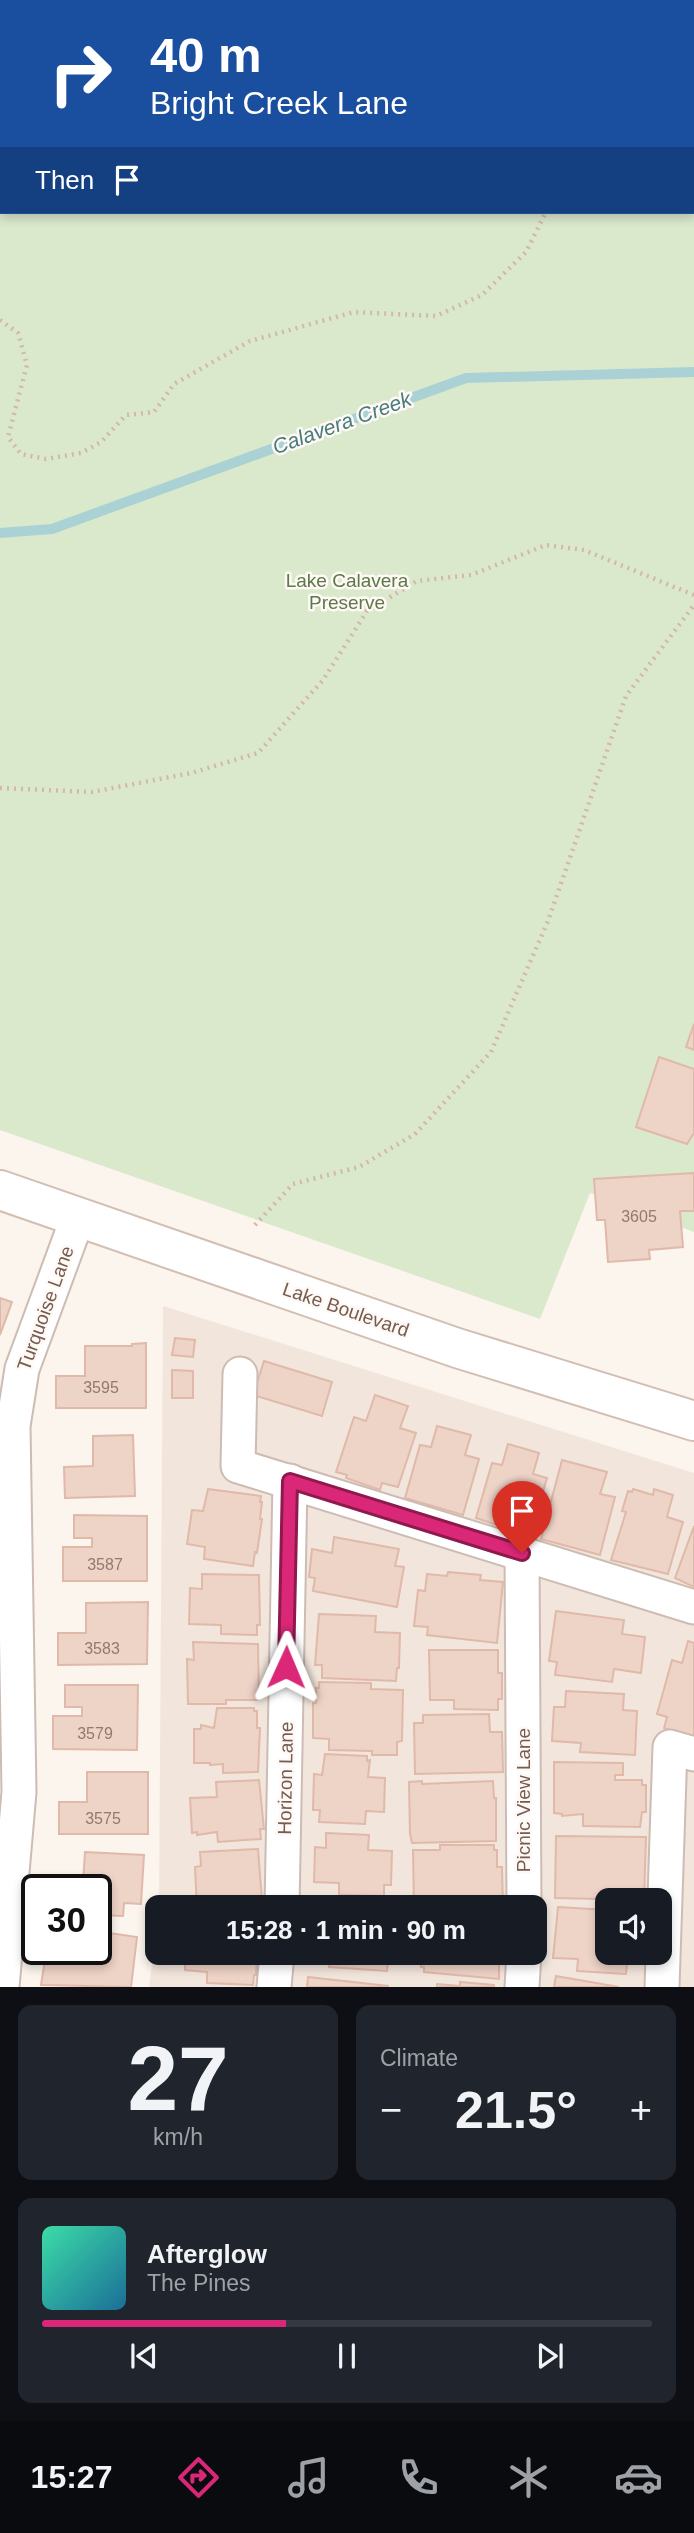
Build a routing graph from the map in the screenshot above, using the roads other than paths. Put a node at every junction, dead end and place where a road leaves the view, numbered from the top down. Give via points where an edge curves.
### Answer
1 (0, 1190) edge
2 (78, 1217) junction
3 (240, 1374) dead end
4 (694, 1421) edge
5 (6, 1424) edge
6 (290, 1481) junction
7 (522, 1553) junction
8 (694, 1606) edge
9 (694, 1754) edge
10 (282, 1895) edge
11 (524, 1895) edge
12 (276, 1965) edge
13 (523, 1965) edge
14 (2, 1987) edge
15 (274, 1987) edge
16 (522, 1987) edge
17 (662, 1987) edge

1 - 2 main road, Lake Boulevard
2 - 4 main road, Lake Boulevard via 457,1348
2 - 5 street, Turquoise Lane
3 - 6 street via 238,1466
5 - 14 street, Turquoise Lane via 19,1792
6 - 7 street
6 - 10 street, Horizon Lane
7 - 8 street
7 - 11 street, Picnic View Lane
9 - 17 street via 670,1747
12 - 15 street
13 - 16 street

